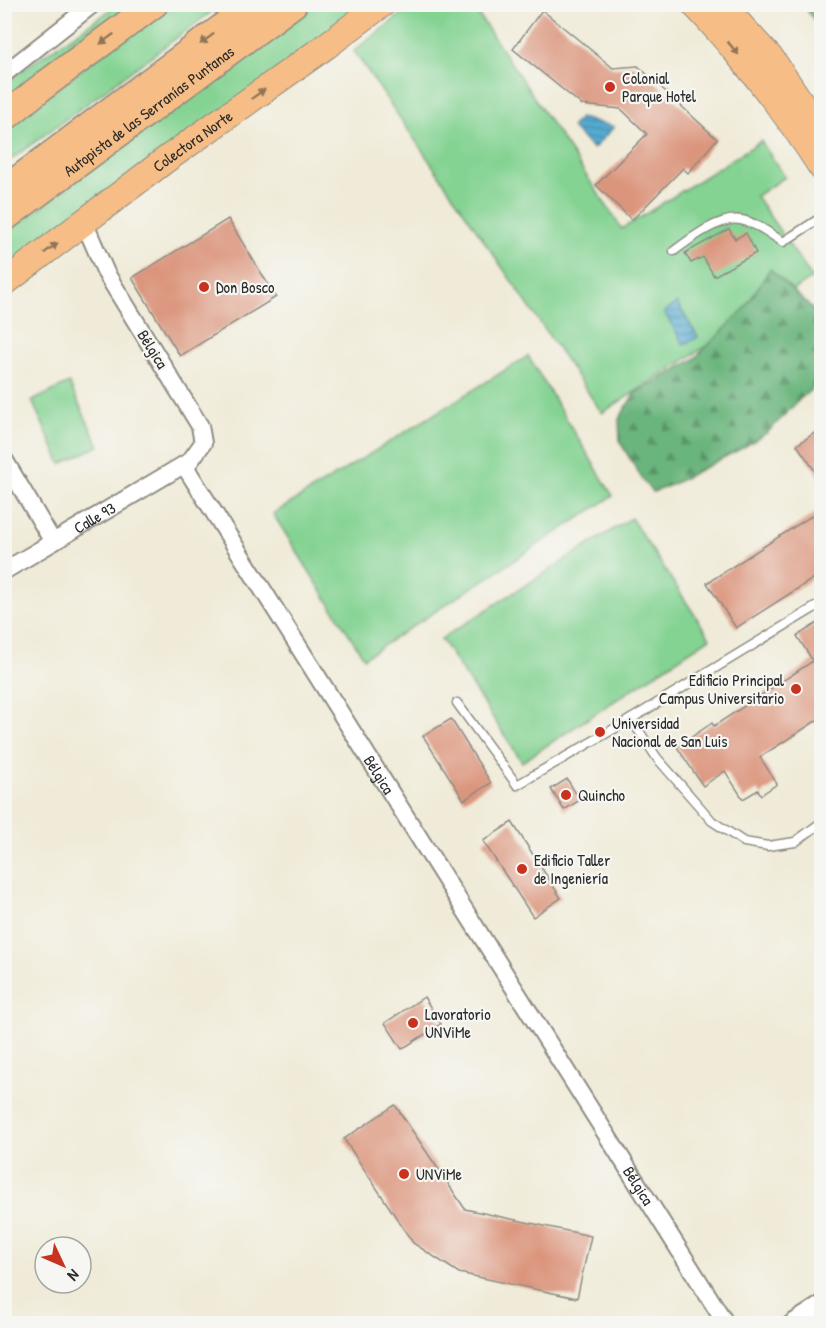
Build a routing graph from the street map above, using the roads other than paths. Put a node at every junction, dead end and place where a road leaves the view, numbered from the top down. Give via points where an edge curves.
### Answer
1 (93, 4) edge
2 (154, 4) edge
3 (254, 4) edge
4 (293, 4) edge
5 (382, 4) edge
6 (694, 4) edge
7 (721, 4) edge
8 (4, 74) edge
9 (4, 118) edge
10 (822, 134) edge
11 (822, 168) edge
12 (4, 190) edge
13 (822, 217) edge
14 (4, 218) edge
15 (84, 222) junction
16 (674, 251) dead end
17 (4, 283) edge
18 (4, 459) edge
19 (184, 465) junction
20 (53, 542) junction
21 (4, 571) edge
22 (822, 603) edge
23 (457, 703) dead end
24 (631, 719) junction
25 (822, 822) edge
26 (822, 1304) edge
27 (726, 1323) edge
28 (791, 1323) edge

1 - 8 street
2 -> 9 highway
3 -> 12 highway, Autopista de las Serranías Puntanas
4 - 14 highway, Autopista de las Serranías Puntanas
15 -> 5 main road, Colectora Norte
6 -> 11 main road via 765,86
7 - 10 main road via 772,61
13 - 16 lane via 783,242 739,219 721,222
17 -> 15 main road, Colectora Norte
15 - 19 street, Bélgica via 106,273 200,426 203,443
18 - 20 street
19 - 20 street, Calle 93
19 - 27 street, Bélgica
20 - 21 street, Calle 93
22 - 24 lane
23 - 24 lane via 517,785
24 - 25 lane via 657,758 712,820 744,842 768,846 795,842
26 - 28 street

